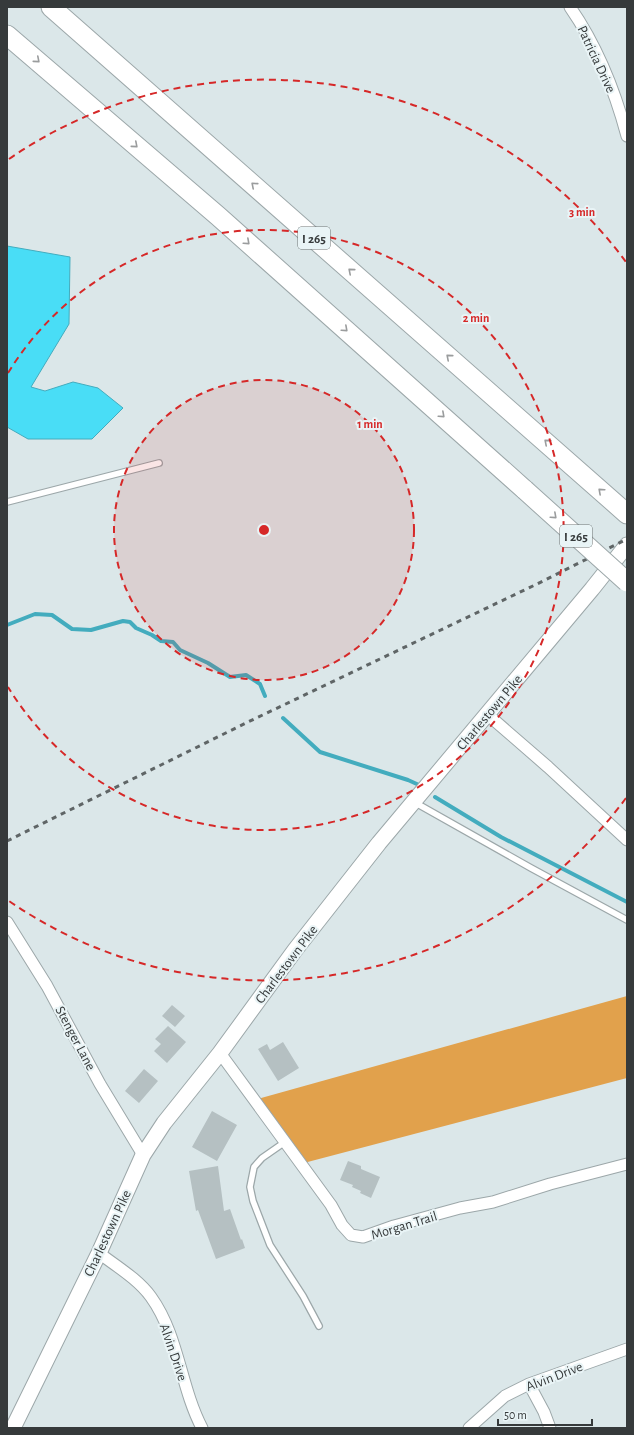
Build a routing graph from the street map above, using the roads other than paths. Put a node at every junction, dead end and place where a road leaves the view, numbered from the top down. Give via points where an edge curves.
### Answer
1 (51, 7) edge
2 (570, 7) edge
3 (7, 35) edge
4 (627, 136) edge
5 (159, 463) dead end
6 (7, 502) edge
7 (627, 514) edge
8 (627, 545) edge
9 (627, 582) edge
10 (487, 714) junction
11 (414, 802) junction
12 (627, 840) edge
13 (627, 920) edge
14 (7, 922) edge
15 (220, 1053) junction
16 (284, 1142) junction
17 (143, 1155) junction
18 (627, 1164) edge
19 (99, 1253) junction
20 (318, 1326) dead end
21 (627, 1349) edge
22 (529, 1384) junction
23 (13, 1428) edge
24 (202, 1428) edge
25 (470, 1428) edge
26 (550, 1428) edge

7 -> 1 highway, I 265
2 - 4 street, Patricia Drive via 591,41 607,76
3 -> 9 highway, I 265, bridge via 218,216
5 - 6 lane
8 - 10 street, Charlestown Pike
10 - 11 street, Charlestown Pike
10 - 12 street
11 - 13 lane
11 - 15 street, Charlestown Pike via 295,950
14 - 17 street, Stenger Lane via 47,986 100,1084
15 - 16 street, Morgan Trail
15 - 17 street, Charlestown Pike via 164,1122
16 - 18 street, Morgan Trail via 331,1205 342,1225 351,1235 363,1237 394,1226 493,1202
16 - 20 lane via 254,1167 250,1187 270,1245 303,1296
17 - 19 street, Charlestown Pike
19 - 23 street, Charlestown Pike
19 - 24 street, Alvin Drive via 139,1284 160,1312 173,1340 183,1378
21 - 22 street, Alvin Drive
22 - 25 street, Alvin Drive via 505,1396
22 - 26 street

